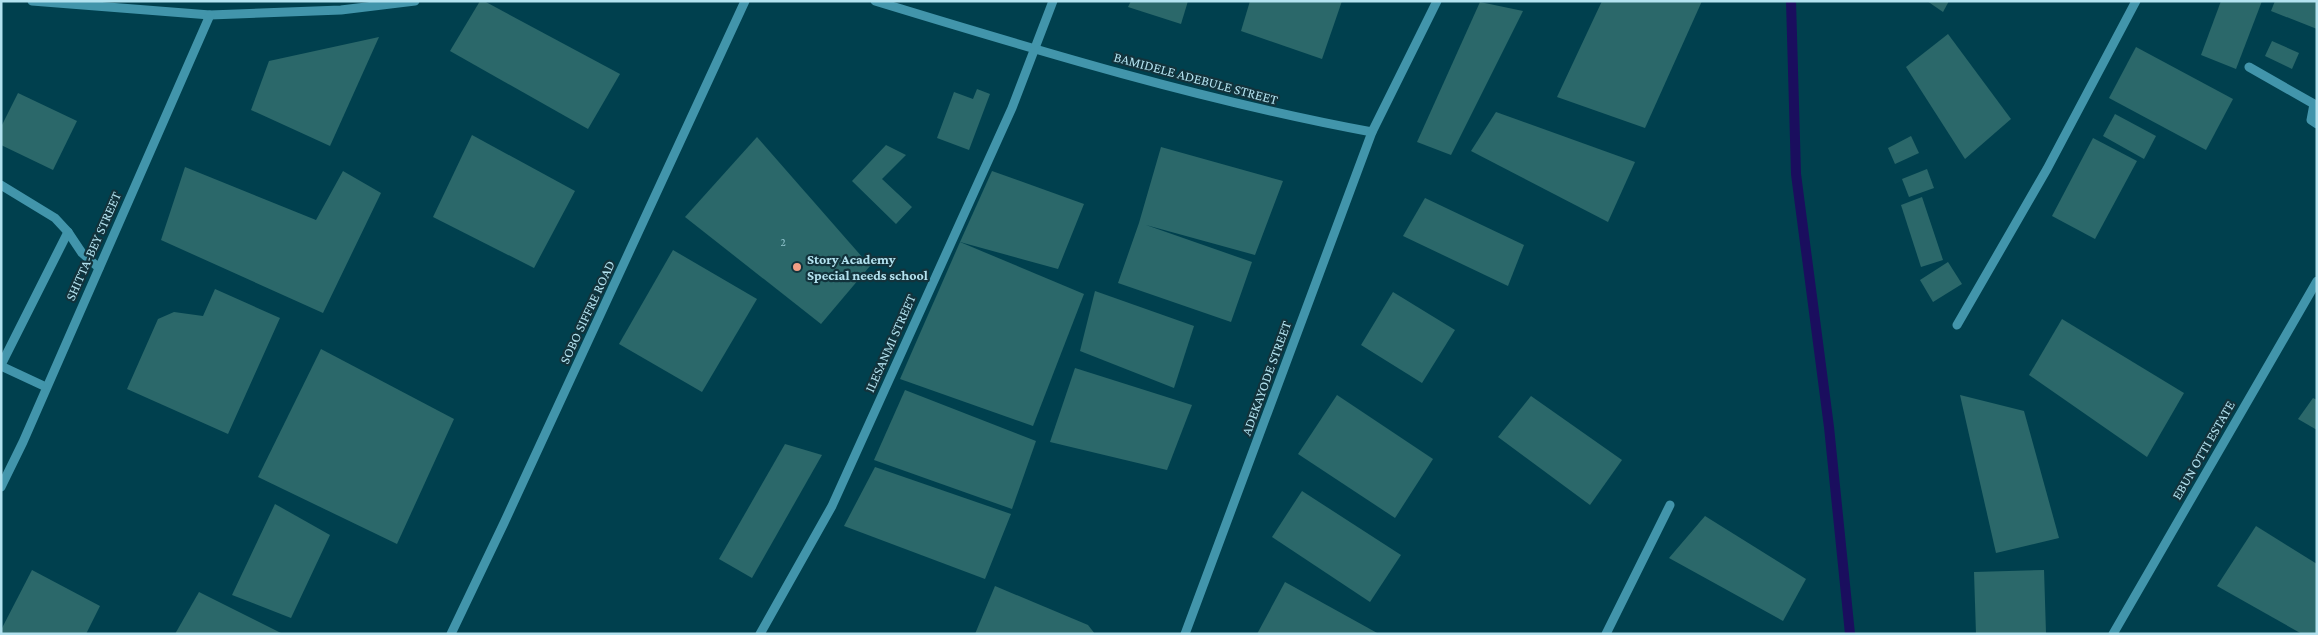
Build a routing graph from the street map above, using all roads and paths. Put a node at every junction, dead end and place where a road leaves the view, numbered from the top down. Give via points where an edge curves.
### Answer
1 (32, 1) edge
2 (415, 1) edge
3 (746, 1) edge
4 (875, 1) edge
5 (1053, 1) edge
6 (1437, 1) edge
7 (2136, 1) edge
8 (210, 15) junction
9 (1035, 50) junction
10 (2249, 67) dead end
11 (2317, 124) edge
12 (1372, 132) junction
13 (1, 185) edge
14 (68, 232) junction
15 (99, 268) junction
16 (2317, 281) edge
17 (1958, 325) dead end
18 (1, 366) edge
19 (46, 387) junction
20 (1, 487) edge
21 (1670, 505) dead end
22 (451, 634) edge
23 (760, 634) edge
24 (1185, 634) edge
25 (1606, 634) edge
26 (2113, 634) edge

1 - 8 street
2 - 8 street via 341,10
3 - 22 street, SOBO SIFFRE ROAD
4 - 9 street, BAMIDELE ADEBULE STREET
5 - 9 street, ILESANMI STREET
6 - 12 street
7 - 17 street via 2047,170
8 - 15 street, SHITTA-BEY STREET
9 - 12 street, BAMIDELE ADEBULE STREET via 1285,116
9 - 23 street, ILESANMI STREET via 1012,108 832,506
10 - 11 street via 2314,104 2311,120
12 - 24 street, ADEKAYODE STREET
13 - 14 street via 55,218
14 - 15 street via 82,253
14 - 18 street
15 - 19 street, SHITTA-BEY STREET
16 - 26 street, EBUN OTTI ESTATE
18 - 19 street
19 - 20 street, SHITTA-BEY STREET
21 - 25 street

